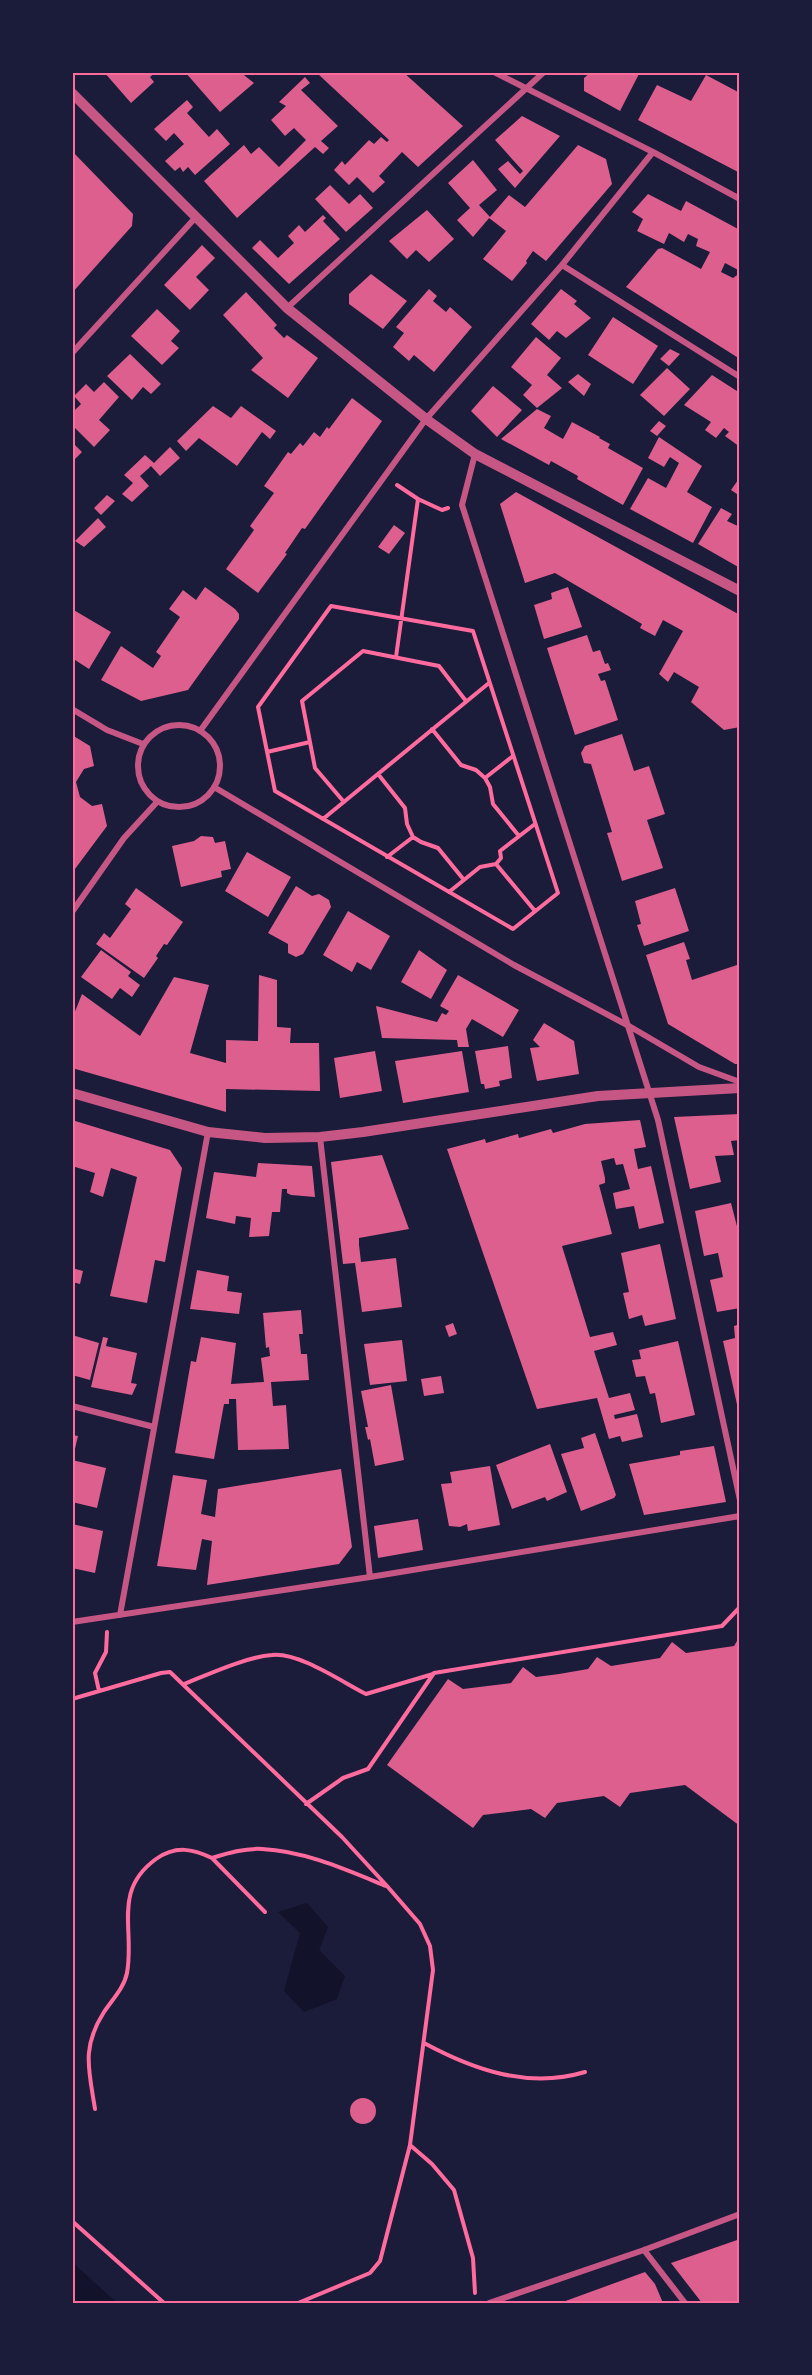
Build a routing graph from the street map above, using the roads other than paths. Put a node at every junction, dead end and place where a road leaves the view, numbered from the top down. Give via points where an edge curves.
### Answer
1 (494, 72) edge
2 (544, 72) edge
3 (527, 89) junction
4 (72, 93) edge
5 (653, 152) junction
6 (740, 199) edge
7 (196, 217) junction
8 (562, 265) junction
9 (286, 308) junction
10 (72, 353) edge
11 (740, 377) edge
12 (426, 419) junction
13 (475, 454) junction
14 (740, 591) edge
15 (72, 710) edge
16 (200, 730) junction
17 (143, 744) junction
18 (214, 787) junction
19 (157, 801) junction
20 (72, 912) edge
21 (630, 1026) junction
22 (740, 1082) edge
23 (740, 1088) edge
24 (650, 1092) junction
25 (72, 1093) edge
26 (208, 1132) junction
27 (320, 1137) junction
28 (72, 1406) edge
29 (154, 1427) junction
30 (740, 1500) edge
31 (740, 1516) edge
32 (370, 1577) junction
33 (120, 1615) junction
34 (72, 1622) edge
35 (740, 2214) edge
36 (644, 2250) junction
37 (489, 2303) edge
38 (685, 2303) edge

1 - 3 street
2 - 3 street
3 - 5 street
3 - 9 street
4 - 7 street
5 - 6 street
5 - 8 street
7 - 9 street
7 - 10 street
8 - 11 street
8 - 12 street
9 - 12 street
12 - 13 street
12 - 16 street
13 - 14 street
13 - 21 street via 462,505
15 - 17 street
16 - 17 street via 181,725 162,728
16 - 18 street via 217,750 220,762
17 - 19 street via 138,763 140,782
18 - 19 street via 195,804 182,807
18 - 21 street via 514,965
19 - 20 street via 124,838
21 - 22 street via 699,1067
21 - 24 street
23 - 24 street
24 - 27 street via 598,1096
24 - 30 street
25 - 26 street
26 - 27 street via 265,1138
26 - 29 street
27 - 32 street
28 - 29 street
29 - 33 street
31 - 32 street
32 - 33 street
33 - 34 street
35 - 36 street
36 - 37 street
36 - 38 street

